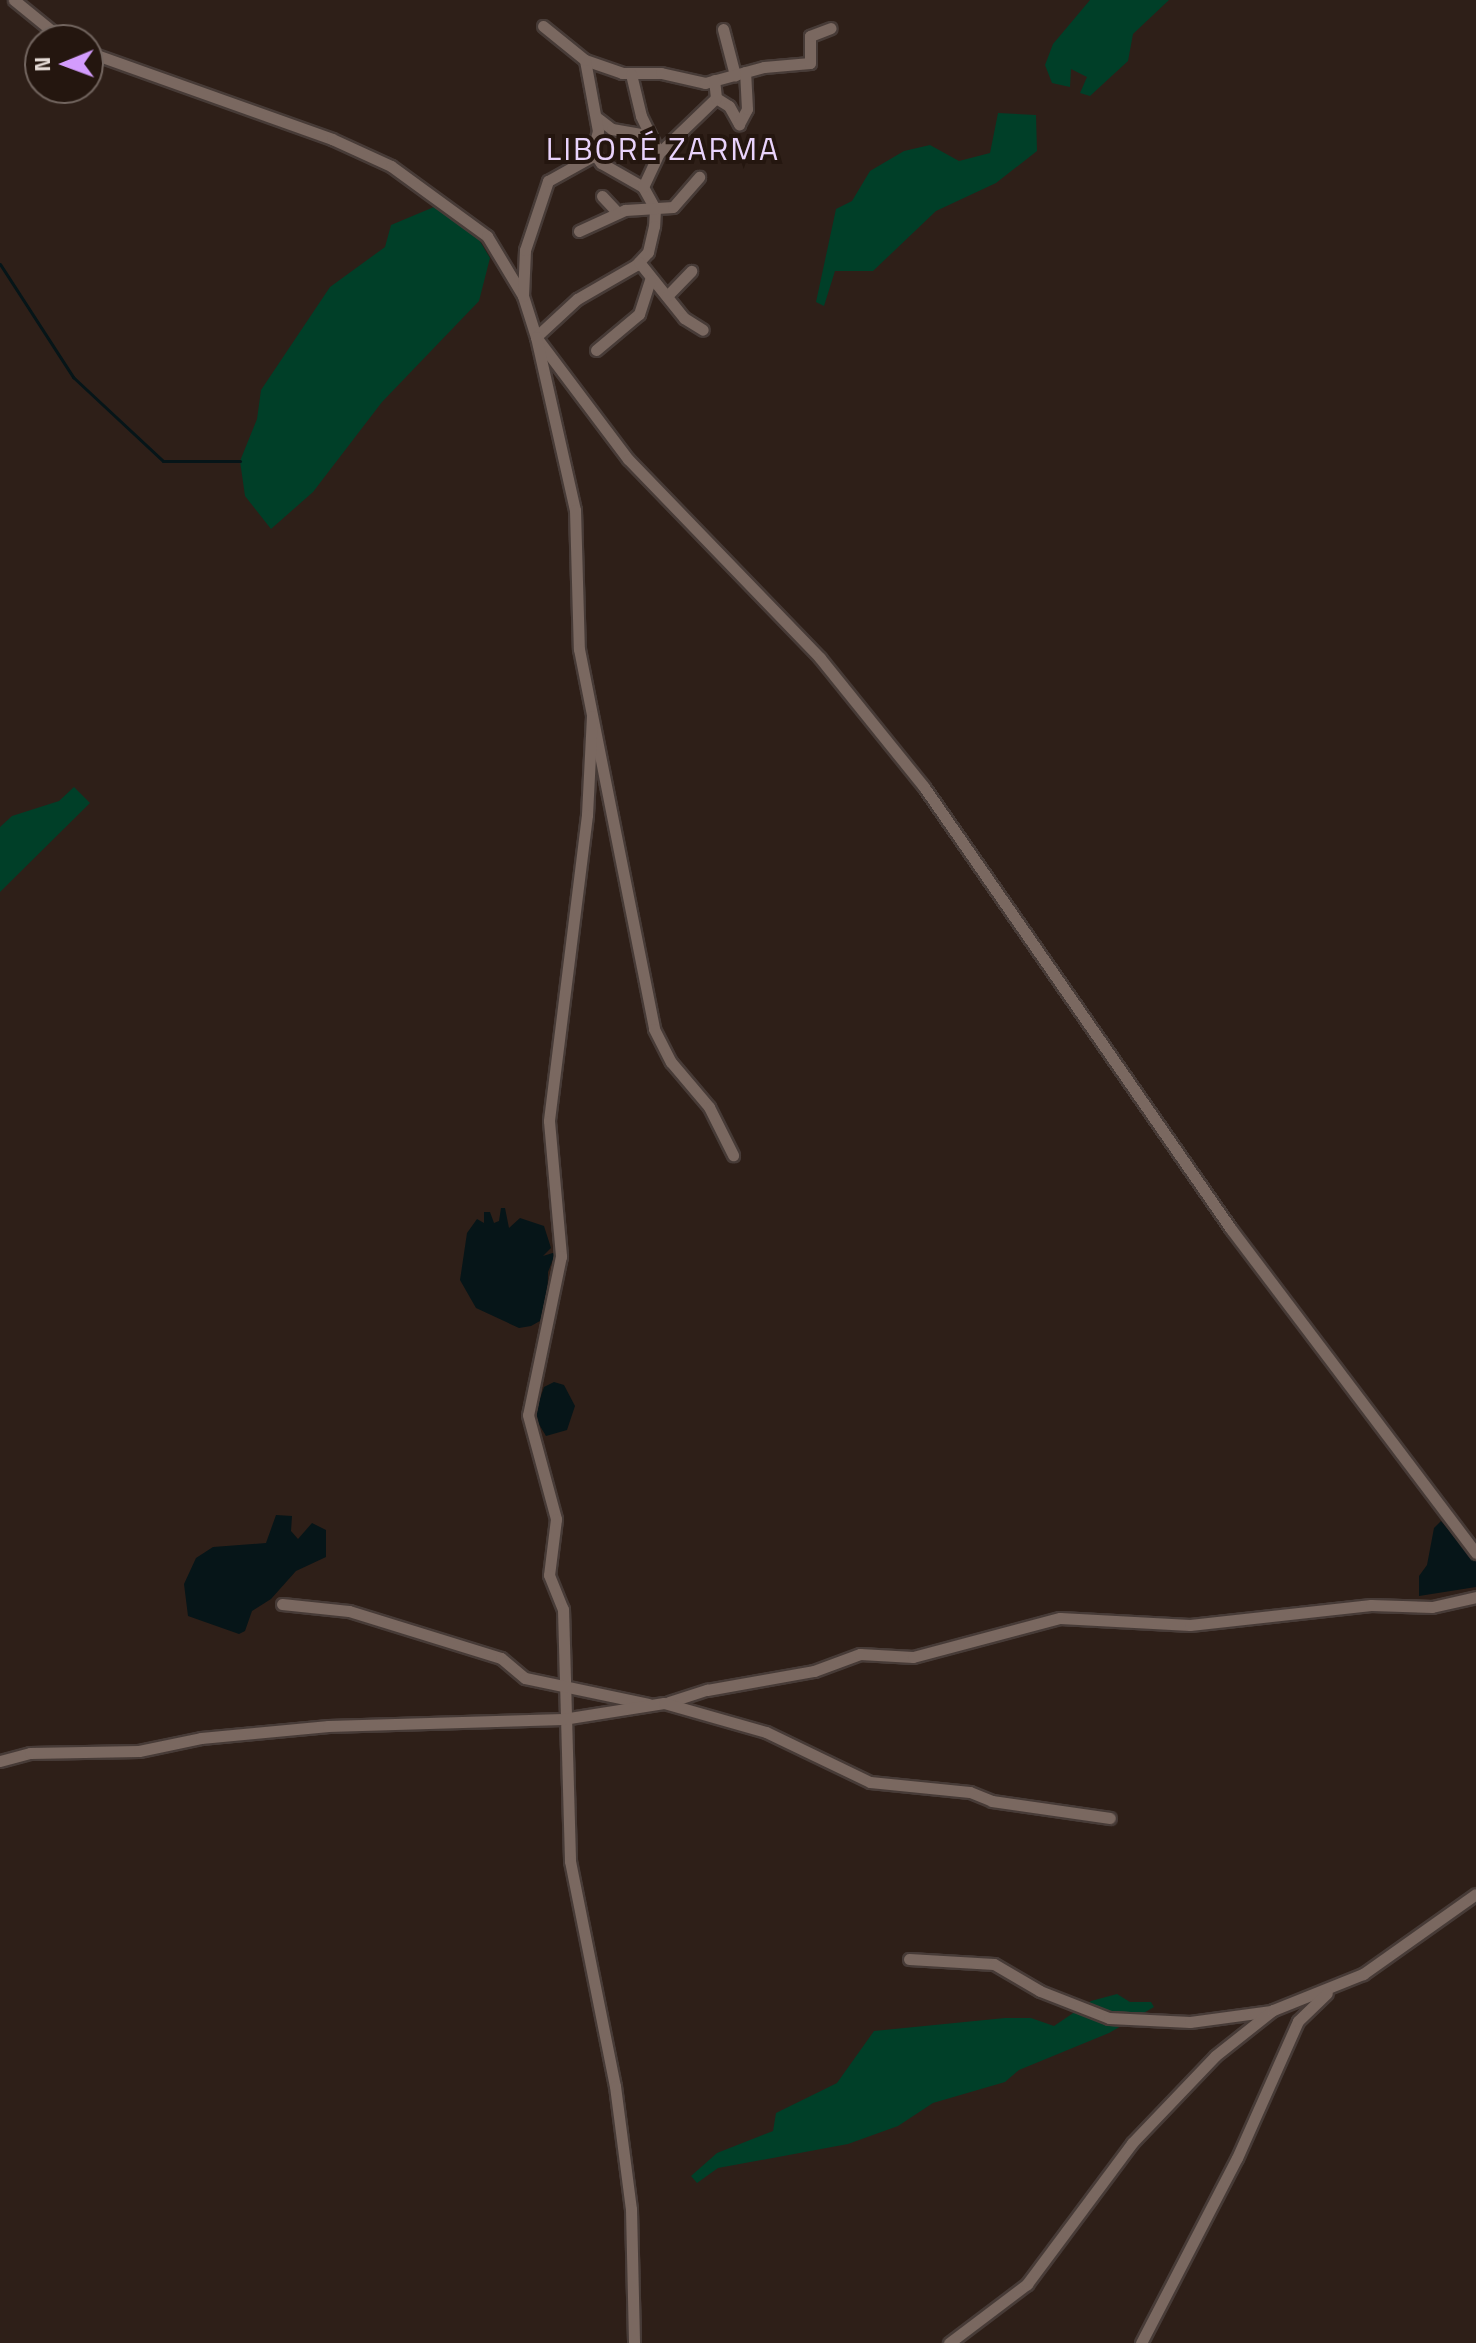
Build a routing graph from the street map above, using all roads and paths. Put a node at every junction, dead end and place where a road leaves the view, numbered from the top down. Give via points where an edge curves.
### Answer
1 (14, 0) edge
2 (43, 24) edge
3 (543, 26) dead end
4 (831, 28) dead end
5 (723, 29) dead end
6 (104, 58) edge
7 (585, 60) junction
8 (631, 74) junction
9 (740, 74) junction
10 (714, 80) junction
11 (716, 98) junction
12 (595, 116) junction
13 (650, 136) junction
14 (593, 152) junction
15 (659, 153) junction
16 (699, 177) dead end
17 (643, 187) junction
18 (602, 196) dead end
19 (655, 209) junction
20 (618, 213) junction
21 (579, 231) dead end
22 (639, 262) junction
23 (691, 271) dead end
24 (650, 280) junction
25 (523, 296) junction
26 (667, 296) junction
27 (703, 330) dead end
28 (536, 337) junction
29 (596, 350) dead end
30 (592, 716) junction
31 (733, 1155) dead end
32 (1476, 1553) edge
33 (1476, 1597) edge
34 (282, 1604) dead end
35 (698, 1680) dead end
36 (563, 1685) junction
37 (698, 1696) junction
38 (664, 1703) junction
39 (649, 1704) junction
40 (563, 1719) junction
41 (0, 1761) edge
42 (1110, 1818) dead end
43 (1476, 1894) edge
44 (909, 1959) dead end
45 (1334, 1987) junction
46 (1273, 2010) junction
47 (634, 2343) edge
48 (949, 2343) edge
49 (1141, 2343) edge

1 - 2 street
3 - 7 street
4 - 9 street via 810,36 810,63
5 - 9 street
6 - 25 street via 332,139 391,166 487,236
7 - 8 street
7 - 12 street
8 - 10 street
8 - 13 street
9 - 10 street
9 - 11 street via 747,109 739,124 729,106
10 - 11 street
11 - 15 street
12 - 13 street via 612,129
12 - 14 street
13 - 15 street
14 - 17 street via 601,163
14 - 25 street via 548,181 525,250
15 - 17 street
16 - 19 street via 673,207
17 - 19 street
18 - 20 street
19 - 20 street
19 - 22 street via 653,240
20 - 21 street
22 - 24 street
22 - 28 street via 577,299
23 - 26 street
24 - 26 street
24 - 29 street via 639,314
25 - 28 street
26 - 27 street via 684,318
28 - 30 street via 575,510 576,626
28 - 32 street via 628,459 820,658 924,787 1231,1229
30 - 31 street via 654,1029 671,1062 702,1097
30 - 36 street via 587,815 549,1121 561,1256 528,1415 556,1519 549,1575 563,1609
33 - 37 street via 1432,1607 1371,1605 1190,1625 1060,1618 913,1657 860,1654 814,1671
34 - 36 street via 349,1611 501,1658 525,1678
35 - 37 street
36 - 39 street
36 - 40 street
37 - 38 street
38 - 39 street
38 - 42 street via 766,1732 870,1782 970,1792 992,1801
39 - 40 street
40 - 41 street via 328,1726 201,1738 139,1751 30,1753
40 - 47 street via 570,1861 615,2086 631,2209
43 - 45 street via 1418,1939
44 - 46 street via 994,1964 1040,1991 1109,2018 1190,2022
45 - 46 street
45 - 49 street via 1298,2021 1237,2158
46 - 48 street via 1161,2109 1027,2284

